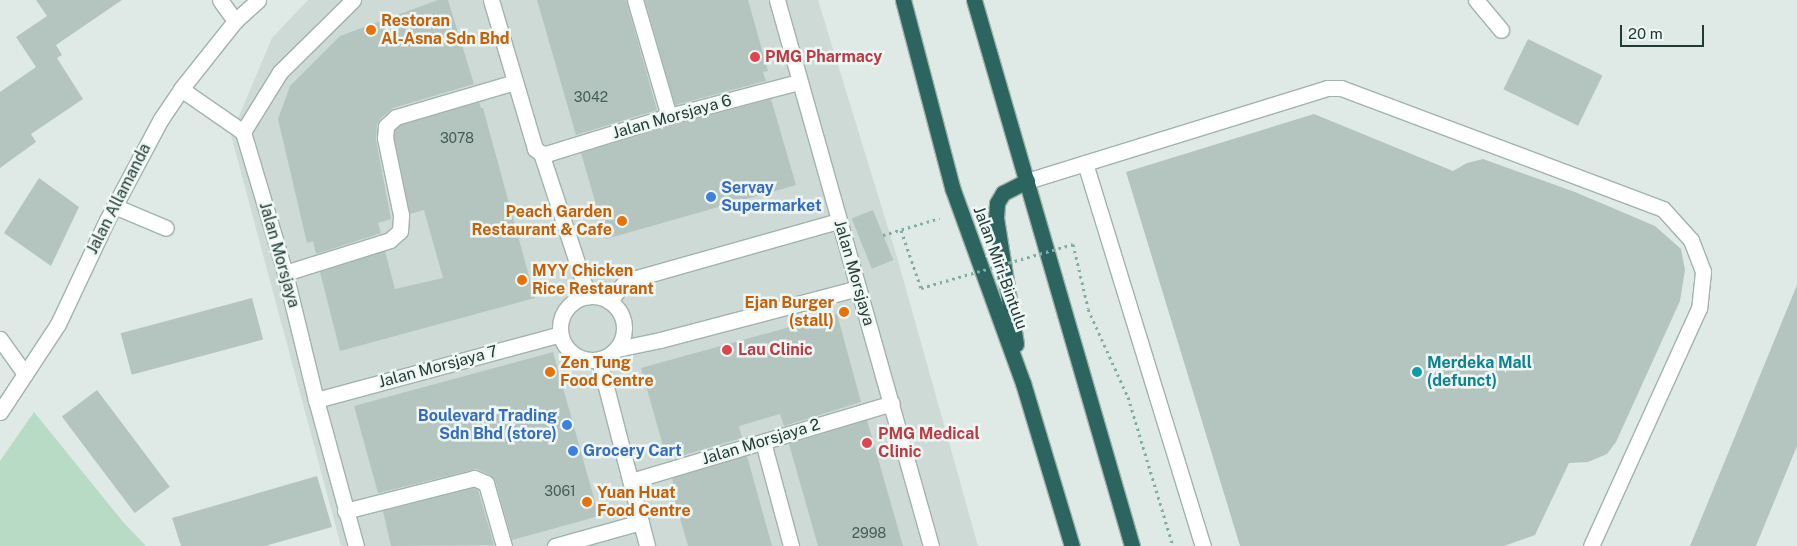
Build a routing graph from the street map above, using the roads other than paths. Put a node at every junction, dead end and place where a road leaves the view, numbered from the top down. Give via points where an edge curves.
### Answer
1 (220, 0) edge
2 (258, 0) edge
3 (353, 0) edge
4 (491, 0) edge
5 (635, 0) edge
6 (777, 0) edge
7 (903, 0) edge
8 (974, 0) edge
9 (1476, 0) edge
10 (235, 21) junction
11 (1501, 30) dead end
12 (515, 82) junction
13 (799, 82) junction
14 (181, 89) junction
15 (669, 116) junction
16 (243, 132) junction
17 (544, 153) junction
18 (1086, 163) junction
19 (1027, 181) junction
20 (114, 206) junction
21 (838, 221) junction
22 (166, 228) dead end
23 (285, 273) junction
24 (858, 288) junction
25 (588, 296) junction
26 (609, 301) junction
27 (560, 334) junction
28 (0, 339) edge
29 (617, 349) junction
30 (598, 360) junction
31 (25, 374) junction
32 (1023, 382) junction
33 (316, 400) junction
34 (892, 403) junction
35 (0, 412) edge
36 (763, 442) junction
37 (630, 481) junction
38 (345, 511) junction
39 (641, 522) junction
40 (356, 546) edge
41 (504, 546) edge
42 (555, 546) edge
43 (647, 546) edge
44 (791, 546) edge
45 (932, 546) edge
46 (1072, 546) edge
47 (1132, 546) edge
48 (1203, 546) edge
49 (1591, 546) edge

1 - 10 street
2 - 10 street, Jalan Allamanda
3 - 16 street via 280,72
4 - 12 street
5 - 15 street
6 - 13 street, Jalan Morsjaya
7 - 32 highway, Jalan Miri-Bintulu via 953,190
8 - 19 highway
9 - 11 street
10 - 14 street, Jalan Allamanda
12 - 17 street via 535,149
12 - 23 street via 396,117 386,126 385,138 401,215 400,231 390,240
13 - 15 street, Jalan Morsjaya 6
13 - 21 street, Jalan Morsjaya
14 - 16 street
14 - 20 street, Jalan Allamanda via 145,145
15 - 17 street, Jalan Morsjaya 6
16 - 23 street, Jalan Morsjaya
17 - 25 street
18 - 19 street
18 - 48 street
18 - 49 street via 1327,88 1341,88 1663,209 1691,240 1704,272 1699,308
19 - 32 highway via 1003,193 997,203 996,218
19 - 47 highway
20 - 22 street
20 - 31 street, Jalan Allamanda via 58,324
21 - 24 street, Jalan Morsjaya
21 - 26 street via 626,281
23 - 33 street, Jalan Morsjaya
24 - 29 street
24 - 34 street, Jalan Morsjaya
25 - 26 street
25 - 27 street via 569,305 563,314
26 - 29 street via 622,318 623,334
27 - 30 street via 570,352 578,358
27 - 33 street, Jalan Morsjaya 7
28 - 31 street
29 - 30 street
30 - 37 street
31 - 35 street, Jalan Allamanda
32 - 46 highway, Jalan Miri-Bintulu
33 - 38 street, Jalan Morsjaya
34 - 36 street, Jalan Morsjaya 2
34 - 45 street, Jalan Morsjaya
36 - 37 street, Jalan Morsjaya 2
36 - 44 street
37 - 39 street
38 - 40 street, Jalan Morsjaya
38 - 41 street via 474,478 486,483
39 - 42 street
39 - 43 street

